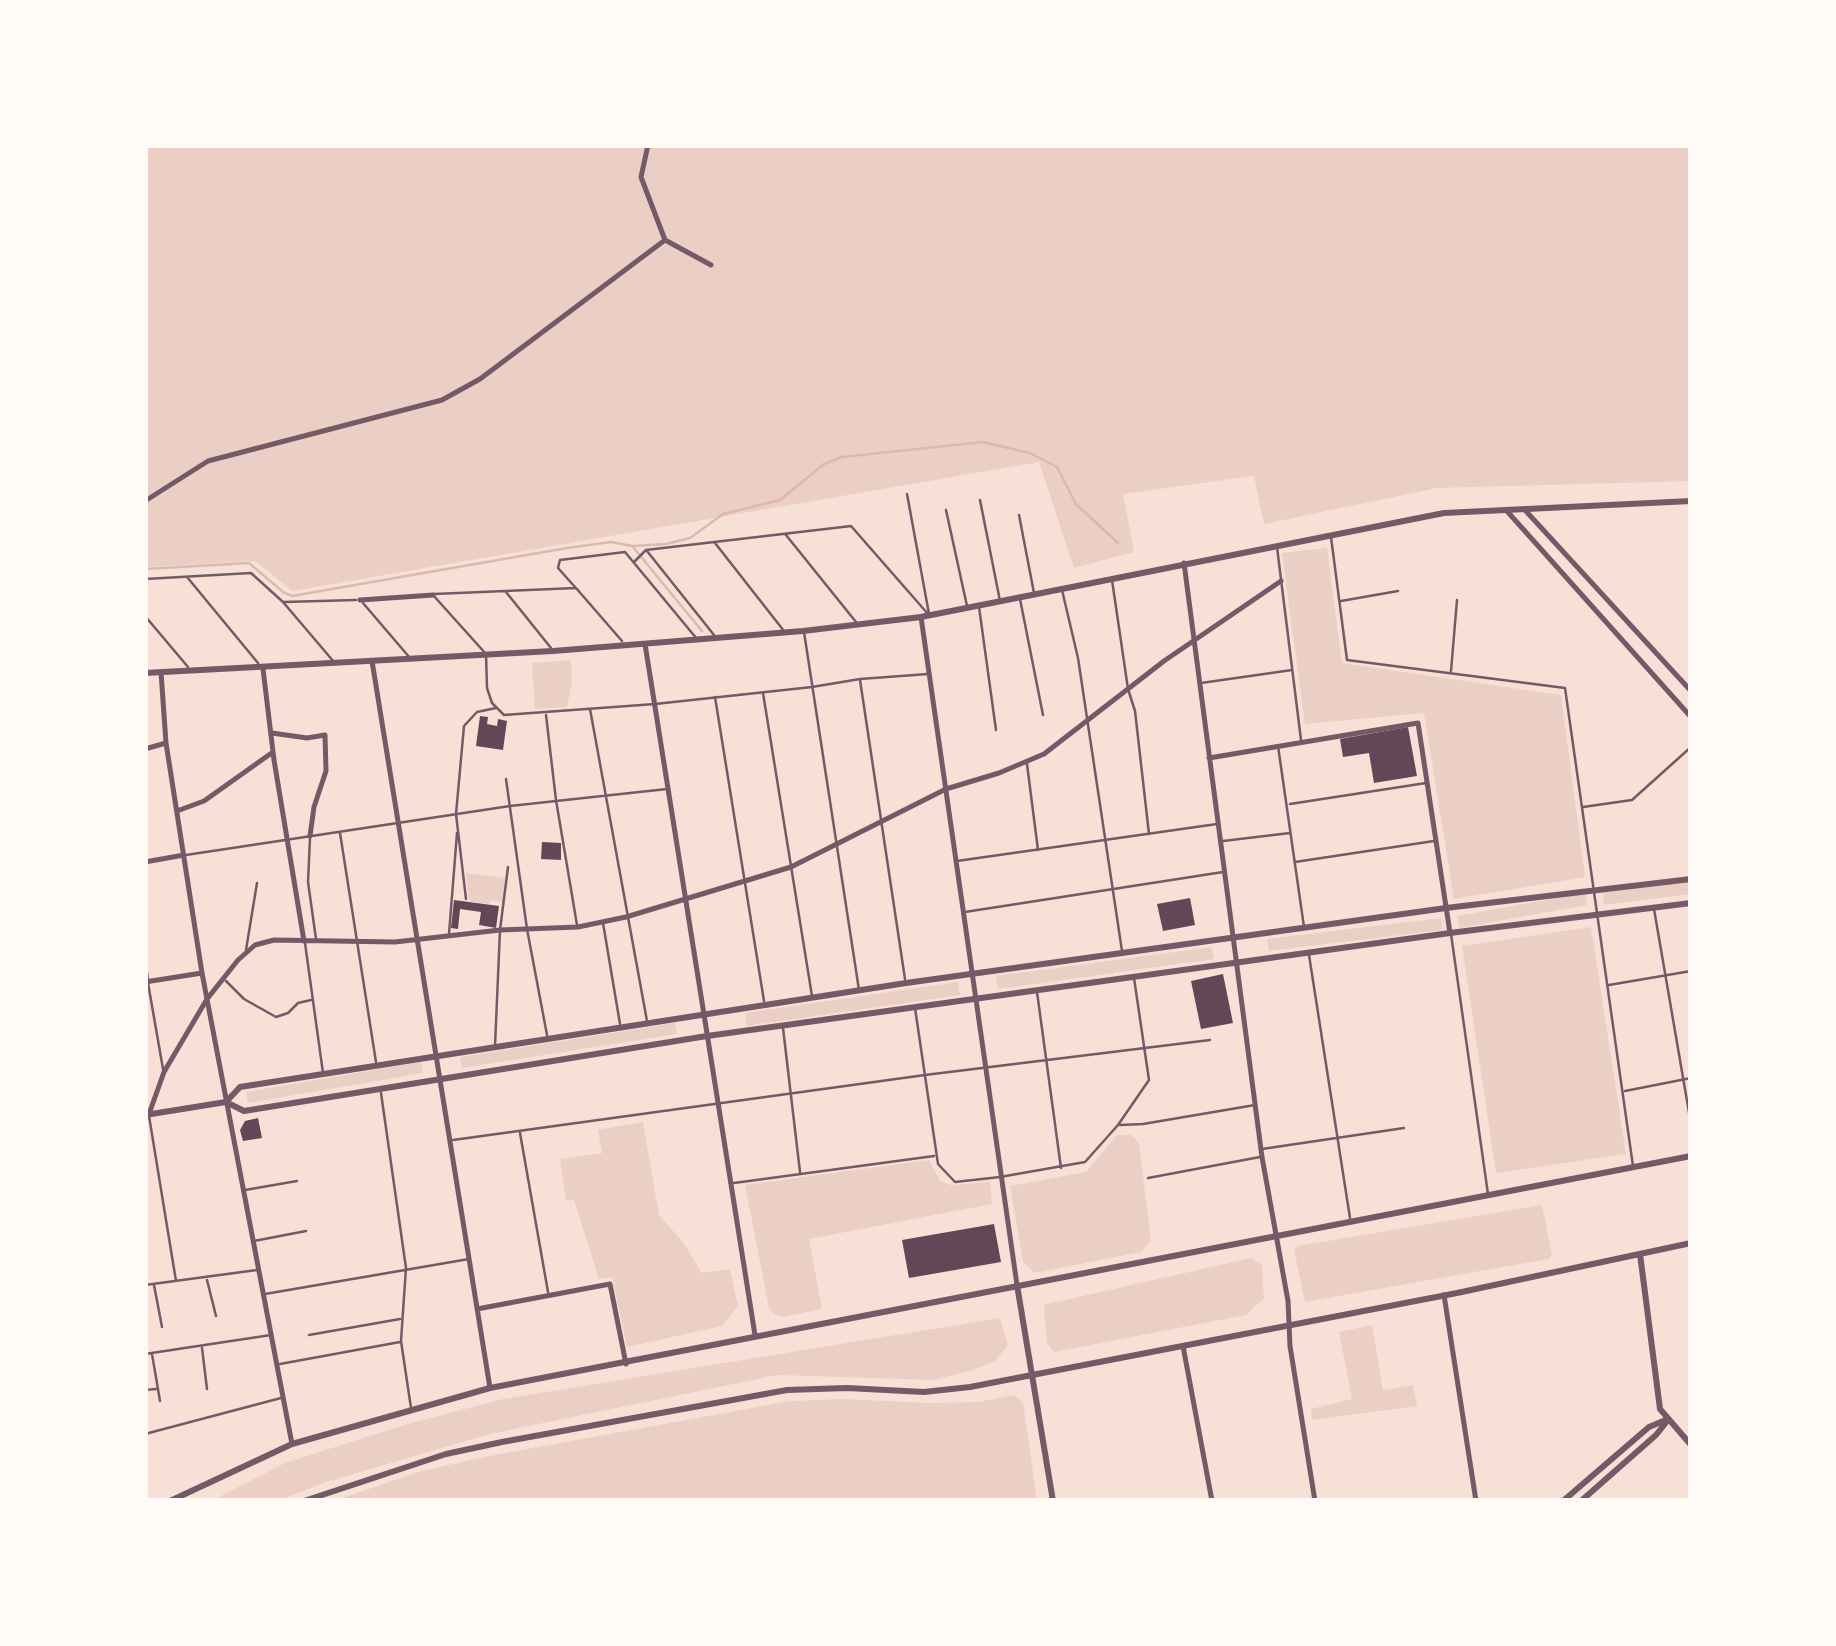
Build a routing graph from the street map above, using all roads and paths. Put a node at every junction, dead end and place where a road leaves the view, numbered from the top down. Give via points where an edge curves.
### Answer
1 (648, 145) edge
2 (665, 240) junction
3 (711, 265) dead end
4 (907, 494) dead end
5 (980, 500) dead end
6 (1691, 501) edge
7 (145, 502) edge
8 (1523, 507) junction
9 (1504, 508) junction
10 (946, 510) dead end
11 (1019, 515) dead end
12 (784, 534) junction
13 (1331, 535) junction
14 (714, 542) junction
15 (1276, 545) junction
16 (644, 552) junction
17 (636, 560) junction
18 (1184, 563) junction
19 (186, 576) junction
20 (145, 578) edge
21 (1112, 579) junction
22 (1281, 582) junction
23 (576, 588) junction
24 (1062, 590) junction
25 (1398, 590) dead end
26 (505, 591) junction
27 (433, 594) junction
28 (1034, 595) junction
29 (1020, 598) junction
30 (360, 600) junction
31 (1458, 600) dead end
32 (1000, 601) junction
33 (283, 602) junction
34 (1339, 602) junction
35 (978, 606) junction
36 (968, 608) junction
37 (145, 616) edge
38 (925, 616) junction
39 (858, 624) junction
40 (804, 631) junction
41 (785, 632) junction
42 (717, 639) junction
43 (1194, 639) junction
44 (699, 641) junction
45 (624, 644) junction
46 (645, 644) junction
47 (553, 650) junction
48 (486, 654) junction
49 (412, 660) junction
50 (372, 661) junction
51 (336, 664) junction
52 (263, 669) junction
53 (1292, 670) junction
54 (162, 672) junction
55 (192, 672) junction
56 (1451, 672) junction
57 (145, 674) edge
58 (930, 674) junction
59 (860, 678) junction
60 (1200, 683) junction
61 (812, 687) junction
62 (1128, 689) junction
63 (1691, 691) edge
64 (762, 692) junction
65 (715, 696) junction
66 (655, 704) junction
67 (498, 708) junction
68 (590, 708) junction
69 (546, 714) junction
70 (1042, 715) dead end
71 (1691, 716) edge
72 (1088, 722) junction
73 (996, 730) dead end
74 (272, 732) junction
75 (1301, 740) junction
76 (166, 743) junction
77 (1278, 745) junction
78 (145, 748) edge
79 (1691, 748) edge
80 (274, 752) junction
81 (1209, 758) junction
82 (1027, 762) junction
83 (506, 780) dead end
84 (1427, 783) junction
85 (668, 789) junction
86 (946, 789) junction
87 (604, 794) junction
88 (556, 800) junction
89 (1288, 804) junction
90 (510, 806) junction
91 (1582, 807) junction
92 (177, 811) junction
93 (456, 814) junction
94 (883, 822) junction
95 (398, 823) junction
96 (458, 824) junction
97 (1218, 824) junction
98 (340, 832) junction
99 (1292, 833) junction
100 (1149, 835) junction
101 (310, 836) junction
102 (286, 839) junction
103 (1436, 840) junction
104 (1220, 841) junction
105 (1104, 842) junction
106 (837, 843) junction
107 (1038, 850) junction
108 (184, 855) junction
109 (957, 861) junction
110 (145, 862) edge
111 (1295, 862) junction
112 (790, 867) junction
113 (455, 868) junction
114 (463, 868) junction
115 (508, 868) dead end
116 (1225, 872) junction
117 (1691, 879) edge
118 (745, 882) junction
119 (257, 883) dead end
120 (1111, 890) junction
121 (1594, 891) junction
122 (686, 899) junction
123 (466, 900) dead end
124 (1691, 902) edge
125 (1654, 907) junction
126 (1446, 908) junction
127 (965, 912) junction
128 (1596, 916) junction
129 (626, 917) junction
130 (603, 922) junction
131 (578, 926) junction
132 (1304, 928) junction
133 (528, 929) junction
134 (500, 930) junction
135 (1450, 932) junction
136 (448, 936) junction
137 (1233, 937) junction
138 (417, 939) junction
139 (304, 941) junction
140 (316, 941) junction
141 (358, 944) junction
142 (246, 952) junction
143 (1122, 952) junction
144 (1309, 953) junction
145 (1236, 962) junction
146 (145, 967) edge
147 (1691, 970) edge
148 (202, 973) junction
149 (973, 974) junction
150 (1134, 976) junction
151 (223, 977) junction
152 (1666, 977) junction
153 (146, 982) edge
154 (906, 983) junction
155 (1608, 986) junction
156 (859, 990) junction
157 (1037, 991) junction
158 (812, 998) junction
159 (207, 999) junction
160 (313, 1000) junction
161 (975, 1000) junction
162 (765, 1005) junction
163 (915, 1008) junction
164 (704, 1016) junction
165 (647, 1024) junction
166 (782, 1026) junction
167 (620, 1029) junction
168 (708, 1036) junction
169 (548, 1039) junction
170 (1210, 1040) dead end
171 (495, 1048) junction
172 (1144, 1049) junction
173 (436, 1057) junction
174 (1047, 1062) junction
175 (376, 1066) junction
176 (984, 1068) junction
177 (164, 1072) junction
178 (323, 1075) junction
179 (925, 1075) junction
180 (440, 1078) junction
181 (1691, 1078) edge
182 (1684, 1080) junction
183 (380, 1086) junction
184 (1623, 1092) junction
185 (792, 1096) junction
186 (226, 1102) junction
187 (719, 1104) junction
188 (1257, 1105) junction
189 (147, 1114) edge
190 (1691, 1124) edge
191 (1118, 1125) junction
192 (1404, 1128) dead end
193 (519, 1131) junction
194 (450, 1140) junction
195 (1338, 1140) junction
196 (1261, 1149) junction
197 (936, 1156) junction
198 (1691, 1156) edge
199 (1262, 1157) junction
200 (1061, 1168) junction
201 (1633, 1168) junction
202 (800, 1172) junction
203 (1000, 1176) junction
204 (1148, 1178) dead end
205 (298, 1181) dead end
206 (732, 1184) junction
207 (243, 1190) junction
208 (1488, 1195) junction
209 (1350, 1222) junction
210 (306, 1231) dead end
211 (1276, 1236) junction
212 (254, 1241) junction
213 (1691, 1243) edge
214 (1640, 1254) junction
215 (469, 1258) junction
216 (406, 1268) junction
217 (259, 1270) junction
218 (207, 1278) junction
219 (176, 1281) junction
220 (154, 1283) junction
221 (145, 1285) edge
222 (1017, 1285) junction
223 (263, 1294) junction
224 (549, 1295) junction
225 (1444, 1295) junction
226 (477, 1309) junction
227 (216, 1316) dead end
228 (402, 1318) junction
229 (1289, 1324) junction
230 (162, 1328) dead end
231 (271, 1335) junction
232 (308, 1336) dead end
233 (756, 1336) junction
234 (401, 1341) junction
235 (202, 1346) junction
236 (1184, 1346) junction
237 (152, 1352) junction
238 (145, 1354) edge
239 (276, 1364) junction
240 (626, 1364) junction
241 (1032, 1374) junction
242 (490, 1388) junction
243 (157, 1389) junction
244 (207, 1389) dead end
245 (145, 1390) edge
246 (283, 1398) junction
247 (160, 1401) dead end
248 (411, 1409) junction
249 (1668, 1419) junction
250 (145, 1434) edge
251 (292, 1444) junction
252 (1691, 1445) edge
253 (170, 1501) edge
254 (304, 1501) edge
255 (1053, 1501) edge
256 (1212, 1501) edge
257 (1315, 1501) edge
258 (1476, 1501) edge
259 (1563, 1501) edge
260 (1581, 1501) edge

1 - 2 street via 640,177
2 - 3 street
2 - 7 street via 442,400 208,460
4 - 38 lane
5 - 32 lane
6 - 8 street
8 - 9 street
8 - 63 street
9 - 13 street
9 - 71 street
10 - 36 lane
11 - 28 lane
12 - 14 lane
12 - 38 lane via 851,526
12 - 39 lane
13 - 15 street
13 - 34 lane
14 - 16 lane
14 - 41 lane
15 - 18 street
15 - 22 lane
16 - 17 lane
16 - 42 lane
17 - 23 lane via 626,552 560,560 558,568
17 - 44 lane
18 - 21 street
18 - 43 street
19 - 20 lane
19 - 33 lane via 251,573
19 - 52 lane
21 - 24 street
21 - 62 lane
22 - 43 street
22 - 53 lane
23 - 26 lane
23 - 45 lane
24 - 28 street
24 - 72 lane
25 - 34 lane
26 - 27 lane
26 - 47 lane
27 - 30 street
27 - 48 lane
28 - 29 street
29 - 32 street
29 - 70 lane
30 - 33 lane
30 - 49 lane
31 - 56 lane
32 - 35 street
33 - 51 lane
34 - 56 lane via 1346,660
35 - 36 street
35 - 73 lane
36 - 38 street
37 - 55 lane
38 - 39 street
38 - 58 street
39 - 40 street
40 - 41 street
40 - 61 lane
41 - 42 street
42 - 44 street
43 - 60 street
43 - 62 street
44 - 46 street
45 - 46 street
45 - 47 street
46 - 66 street
47 - 48 street
48 - 49 street
48 - 67 lane via 487,688
49 - 50 street
50 - 51 street
50 - 95 street
51 - 52 street
52 - 55 street
52 - 74 street
53 - 60 lane
53 - 75 lane
54 - 55 street
54 - 57 street
54 - 76 street
56 - 91 lane via 1565,688
58 - 59 lane
58 - 86 street
59 - 61 lane
59 - 94 lane
60 - 81 street
61 - 64 lane
61 - 106 lane
62 - 72 street
62 - 100 lane
64 - 65 lane
64 - 112 lane
65 - 66 lane
65 - 118 lane
66 - 68 lane
66 - 85 street
67 - 69 lane via 504,715
67 - 93 lane via 477,712 464,726
68 - 69 lane
68 - 87 lane
69 - 88 lane
72 - 82 street
72 - 105 lane
74 - 80 street
74 - 101 street via 325,734 326,771
75 - 77 street
75 - 84 street via 1418,723
76 - 78 street
76 - 92 street
77 - 81 street
77 - 89 lane
79 - 91 lane via 1632,800
80 - 92 street via 204,801
80 - 102 street
81 - 97 street
82 - 86 street
82 - 107 lane
83 - 90 lane
84 - 89 lane
84 - 103 street
85 - 87 lane
85 - 122 street
86 - 94 street
86 - 109 street
87 - 88 lane
87 - 129 lane
88 - 90 lane
88 - 131 lane
89 - 99 lane
90 - 93 lane
90 - 133 lane
91 - 121 lane
92 - 108 street
93 - 95 lane
93 - 96 lane
94 - 106 street
94 - 154 lane
95 - 98 lane
95 - 138 street
96 - 113 lane
96 - 114 lane
97 - 100 lane
97 - 104 street
98 - 101 lane
98 - 141 lane
99 - 104 lane
99 - 111 lane
100 - 105 lane
101 - 102 lane
101 - 140 lane
102 - 108 lane
102 - 139 street
103 - 111 lane
103 - 126 street
104 - 116 street
105 - 107 lane
105 - 120 lane
106 - 112 street
106 - 156 lane
107 - 109 lane
108 - 110 street
108 - 148 street
109 - 127 street
111 - 132 lane
112 - 118 street
112 - 158 lane
113 - 114 lane
113 - 136 lane
114 - 123 lane
115 - 134 lane
116 - 120 lane
116 - 137 street
117 - 121 street
118 - 122 street
118 - 162 lane
119 - 142 lane
120 - 127 lane
120 - 143 lane
121 - 126 street
121 - 128 lane
122 - 129 street
122 - 164 street
124 - 125 street
125 - 128 street
125 - 152 lane
126 - 132 street
126 - 135 street
127 - 149 street
128 - 135 street
128 - 155 lane
129 - 130 street
129 - 165 lane
130 - 131 street
130 - 167 lane
131 - 133 street
132 - 137 street
133 - 134 street
133 - 169 lane
134 - 136 street
134 - 171 lane
135 - 144 street
135 - 208 lane
136 - 138 street
137 - 143 street
137 - 145 street
138 - 141 street
138 - 173 street
139 - 140 street
139 - 142 street via 274,940
139 - 160 lane
140 - 141 street
141 - 175 lane
142 - 151 street
143 - 149 street
144 - 145 street
144 - 195 lane
145 - 150 street
145 - 188 street
146 - 153 street
147 - 152 lane
148 - 153 street
148 - 159 street
149 - 154 street
149 - 161 street
150 - 157 street
150 - 172 lane
151 - 159 street
151 - 160 lane via 276,1017
152 - 155 lane
152 - 182 lane
153 - 177 lane
154 - 156 street
155 - 184 lane
156 - 158 street
157 - 161 street
157 - 174 lane
158 - 162 street
159 - 177 street
159 - 186 street
160 - 178 lane
161 - 163 street
161 - 176 street
162 - 164 street
163 - 166 street
163 - 179 lane
164 - 165 street
164 - 168 street
165 - 167 street
166 - 168 street
166 - 185 lane
167 - 169 street
168 - 180 street
168 - 187 street
169 - 171 street
170 - 172 lane
171 - 173 street
172 - 174 lane
172 - 191 lane via 1149,1080
173 - 175 street
173 - 180 street
174 - 176 lane
174 - 200 lane
175 - 178 street
176 - 179 lane
176 - 203 street
177 - 189 street
178 - 186 street via 240,1087
179 - 185 lane
179 - 197 lane
180 - 183 street
180 - 194 street
181 - 182 lane
182 - 184 lane
182 - 190 lane
183 - 186 street via 244,1111
183 - 216 lane
184 - 201 lane
185 - 187 lane
185 - 202 lane
186 - 189 street
186 - 207 street
187 - 193 lane
187 - 206 street
188 - 191 lane
188 - 196 street
189 - 219 lane
191 - 200 lane via 1085,1162
192 - 195 lane
193 - 194 lane
193 - 224 lane
194 - 215 street
195 - 196 lane
195 - 209 lane
196 - 199 street
197 - 202 lane
197 - 203 lane via 956,1182
198 - 201 street
199 - 204 lane
199 - 211 street
200 - 203 lane
201 - 208 street
202 - 206 lane
203 - 222 street
205 - 207 lane
206 - 233 street
207 - 212 street
208 - 209 street
209 - 211 street
210 - 212 lane
211 - 222 street
211 - 229 street
212 - 217 street
213 - 214 street
214 - 225 street
214 - 249 street via 1660,1409
215 - 216 lane
215 - 226 street
216 - 223 lane
216 - 228 lane
217 - 218 lane
217 - 223 street
218 - 219 lane
218 - 227 lane
219 - 220 lane
220 - 221 lane
220 - 230 lane
222 - 233 street
222 - 241 street
223 - 231 street
224 - 226 street
224 - 240 street via 610,1284
225 - 229 street
225 - 258 street
226 - 242 street
228 - 232 lane
228 - 234 lane
229 - 236 street
229 - 257 street
231 - 235 lane
231 - 239 street
233 - 240 street
234 - 239 lane
234 - 248 lane
235 - 237 lane
235 - 244 lane
236 - 241 street
236 - 256 street
237 - 238 lane
237 - 243 lane
239 - 246 street
240 - 242 street
241 - 254 street via 924,1392 814,1388 760,1394 446,1454
241 - 255 street
242 - 248 street
243 - 245 lane
243 - 247 lane
246 - 250 lane
246 - 251 street
248 - 251 street
249 - 252 street
249 - 259 street via 1649,1427
249 - 260 street
251 - 253 street

